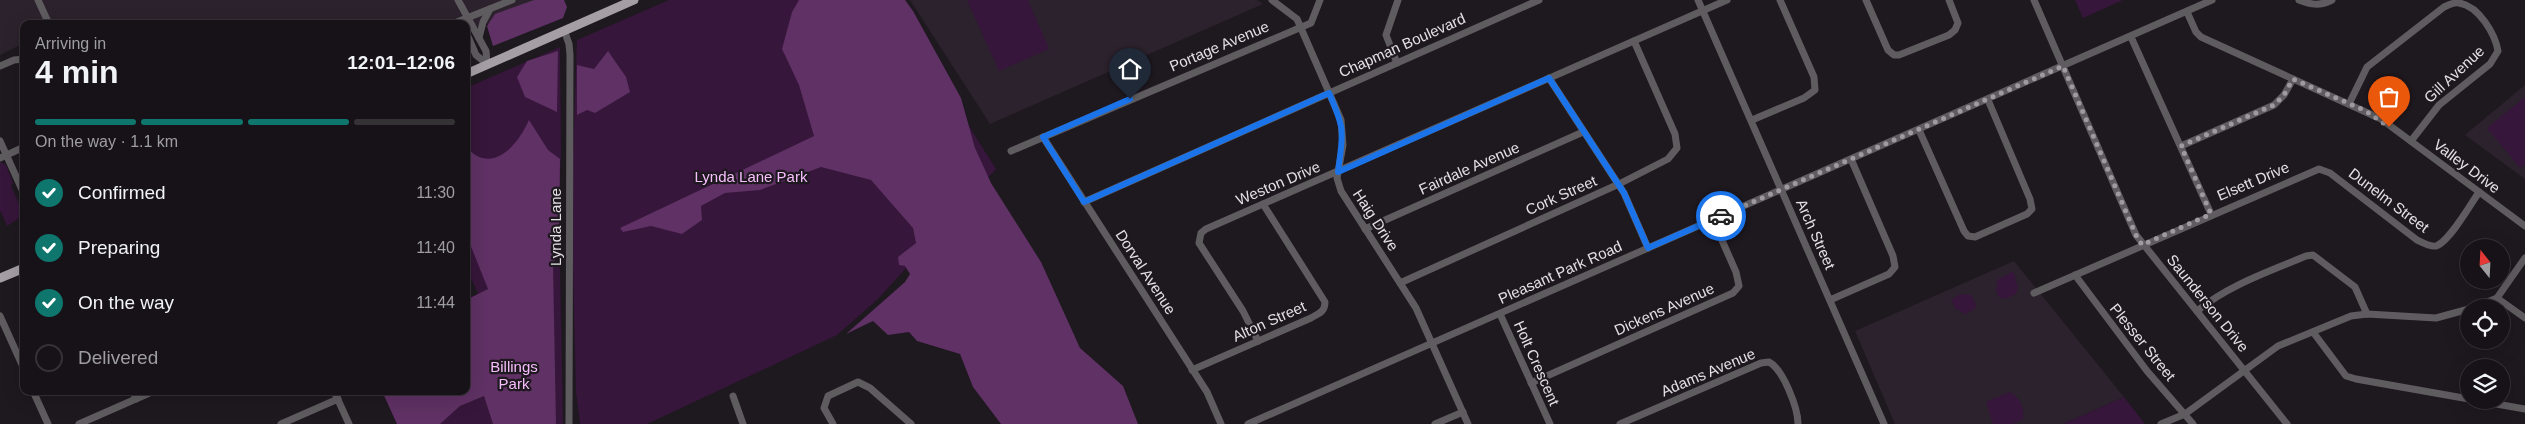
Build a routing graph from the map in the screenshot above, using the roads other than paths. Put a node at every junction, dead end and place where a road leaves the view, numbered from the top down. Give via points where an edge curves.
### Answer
1 (38, 0) edge
2 (458, 0) edge
3 (512, 0) edge
4 (634, 0) edge
5 (1272, 0) edge
6 (1320, 0) edge
7 (1398, 0) edge
8 (1539, 0) edge
9 (1698, 0) edge
10 (1727, 0) edge
11 (1780, 0) edge
12 (1866, 0) edge
13 (1949, 0) edge
14 (2034, 0) edge
15 (2212, 0) edge
16 (2299, 0) edge
17 (2332, 0) edge
18 (490, 8) junction
19 (1703, 11) junction
20 (2187, 12) junction
21 (47, 20) edge
22 (466, 20) edge
23 (468, 20) edge
24 (470, 23) edge
25 (1300, 27) junction
26 (564, 30) junction
27 (2131, 37) junction
28 (479, 38) junction
29 (470, 41) edge
30 (1634, 41) junction
31 (20, 60) edge
32 (1397, 63) junction
33 (486, 64) junction
34 (0, 66) edge
35 (2063, 66) junction
36 (470, 72) edge
37 (1549, 78) junction
38 (2293, 79) junction
39 (1329, 93) junction
40 (1988, 100) junction
41 (2349, 104) junction
42 (1752, 120) junction
43 (1919, 130) junction
44 (1583, 132) junction
45 (1043, 137) junction
46 (0, 141) edge
47 (2411, 141) junction
48 (2181, 146) junction
49 (20, 149) edge
50 (1011, 151) dead end
51 (3, 156) edge
52 (1851, 159) junction
53 (2319, 169) joint
54 (1338, 172) junction
55 (1619, 184) junction
56 (20, 187) edge
57 (1783, 190) junction
58 (2479, 192) junction
59 (1084, 202) junction
60 (1263, 204) junction
61 (2211, 214) junction
62 (1713, 220) junction
63 (2525, 226) edge
64 (1365, 229) junction
65 (2142, 245) junction
66 (1648, 248) junction
67 (2525, 258) edge
68 (20, 270) edge
69 (2075, 275) junction
70 (0, 278) edge
71 (1400, 283) junction
72 (2034, 293) dead end
73 (2497, 298) joint
74 (1830, 300) junction
75 (2197, 311) junction
76 (2460, 311) edge
77 (1500, 314) junction
78 (2367, 314) junction
79 (0, 316) edge
80 (2525, 318) edge
81 (2313, 332) junction
82 (1258, 341) junction
83 (1432, 344) junction
84 (20, 360) edge
85 (1192, 370) junction
86 (2245, 370) junction
87 (1531, 382) junction
88 (36, 395) edge
89 (134, 395) edge
90 (145, 395) edge
91 (336, 395) edge
92 (733, 396) dead end
93 (2460, 397) edge
94 (136, 399) junction
95 (338, 399) junction
96 (2510, 406) edge
97 (2525, 409) edge
98 (1462, 412) junction
99 (2184, 414) junction
100 (48, 424) edge
101 (79, 424) edge
102 (281, 424) edge
103 (348, 424) edge
104 (569, 424) edge
105 (743, 424) edge
106 (833, 424) edge
107 (911, 424) edge
108 (1221, 424) edge
109 (1248, 424) edge
110 (1435, 424) edge
111 (1468, 424) edge
112 (1550, 424) edge
113 (1620, 424) edge
114 (1798, 424) edge
115 (1884, 424) edge
116 (2161, 424) edge
117 (2193, 424) edge
118 (2288, 424) edge

1 - 21 street
2 - 22 street
3 - 18 street
4 - 26 main road
5 - 25 street, Haig Drive via 1293,15
6 - 25 street via 1313,20
7 - 32 street via 1386,35
8 - 32 street, Chapman Boulevard
9 - 19 street, Arch Street
10 - 19 street, Weston Drive
11 - 42 street via 1814,77 1815,90
12 - 13 street via 1888,50 1894,55 1905,54 1956,30 1958,23
14 - 35 street, Saunderson Drive
15 - 20 street, Pleasant Park Road
16 - 17 street via 2322,5
18 - 23 street
18 - 28 street
19 - 30 street, Weston Drive
19 - 42 street, Arch Street
20 - 27 street, Pleasant Park Road
20 - 38 street, Valley Drive via 2201,37
24 - 28 street
25 - 39 street, Haig Drive
25 - 45 street, Portage Avenue
26 - 33 main road
26 - 104 street, Lynda Lane via 570,54
27 - 35 street, Pleasant Park Road
27 - 48 street
28 - 33 street via 486,50
29 - 33 street via 476,55
30 - 37 street, Weston Drive
30 - 55 street, Cork Street via 1675,134 1677,148 1668,159
31 - 34 street
32 - 39 street, Chapman Boulevard
33 - 36 main road
35 - 40 street, Pleasant Park Road
35 - 65 street, Saunderson Drive
37 - 44 street
37 - 54 street, Weston Drive
38 - 41 street, Valley Drive
38 - 48 street via 2274,105
39 - 54 street, Haig Drive via 1343,130
39 - 59 street, Chapman Boulevard
40 - 43 street, Pleasant Park Road
40 - 43 street via 2030,199 2032,209 2028,214 1975,237 1968,236
41 - 47 street, Valley Drive via 2381,119
41 - 47 street, Gill Avenue via 2367,67 2444,7 2458,2 2472,8 2496,38 2498,51 2490,64 2439,105
42 - 57 street, Arch Street
43 - 52 street, Pleasant Park Road
44 - 55 street
44 - 64 street, Fairdale Avenue
45 - 50 street, Portage Avenue
45 - 59 street, Dorval Avenue
46 - 51 street
47 - 58 street, Valley Drive
48 - 61 street
49 - 51 street
51 - 56 street
52 - 57 street, Pleasant Park Road
52 - 74 street via 1894,256 1895,267 1889,274
53 - 58 street, Dunelm Street via 2330,173 2417,240 2430,246 2446,239
53 - 61 street, Elsett Drive
54 - 60 street, Weston Drive
54 - 64 street, Haig Drive via 1341,190
55 - 66 street
55 - 71 street, Cork Street
57 - 62 street, Pleasant Park Road
57 - 74 street, Arch Street
58 - 63 street, Valley Drive
59 - 85 street, Dorval Avenue
60 - 82 street, Weston Drive via 1206,229 1199,238
60 - 82 street, Alton Street via 1325,302 1323,312
61 - 65 street, Elsett Drive
62 - 66 street, Pleasant Park Road
62 - 87 street, Dickens Avenue via 1736,272 1739,286 1733,293
64 - 71 street, Haig Drive
65 - 69 street, Elsett Drive
65 - 75 street, Saunderson Drive
66 - 77 street, Pleasant Park Road
67 - 73 street
68 - 70 main road
69 - 72 street, Elsett Drive
69 - 99 street, Plesser Street via 2147,371
71 - 83 street, Haig Drive via 1416,308
73 - 80 street
74 - 115 street, Arch Street
75 - 78 street via 2231,288 2306,256 2313,256 2355,287
75 - 86 street, Saunderson Drive
76 - 78 street via 2436,318
77 - 83 street, Pleasant Park Road
77 - 87 street, Holt Crescent
78 - 81 street via 2351,316
79 - 84 street
81 - 86 street via 2278,346
81 - 93 street via 2346,376
82 - 85 street, Alton Street
83 - 98 street, Haig Drive
83 - 109 street, Pleasant Park Road
85 - 108 street, Dorval Avenue
86 - 99 street
86 - 118 street, Saunderson Drive
87 - 112 street, Holt Crescent
88 - 100 street
89 - 94 street
90 - 94 street
91 - 95 street
92 - 105 street
94 - 101 street
95 - 102 street
95 - 103 street
96 - 97 street
98 - 110 street
98 - 111 street, Haig Drive
99 - 116 street
99 - 117 street, Plesser Street
106 - 107 street via 824,408 828,396 858,382 870,388
113 - 114 street, Adams Avenue via 1761,362 1769,362 1780,371 1796,409

